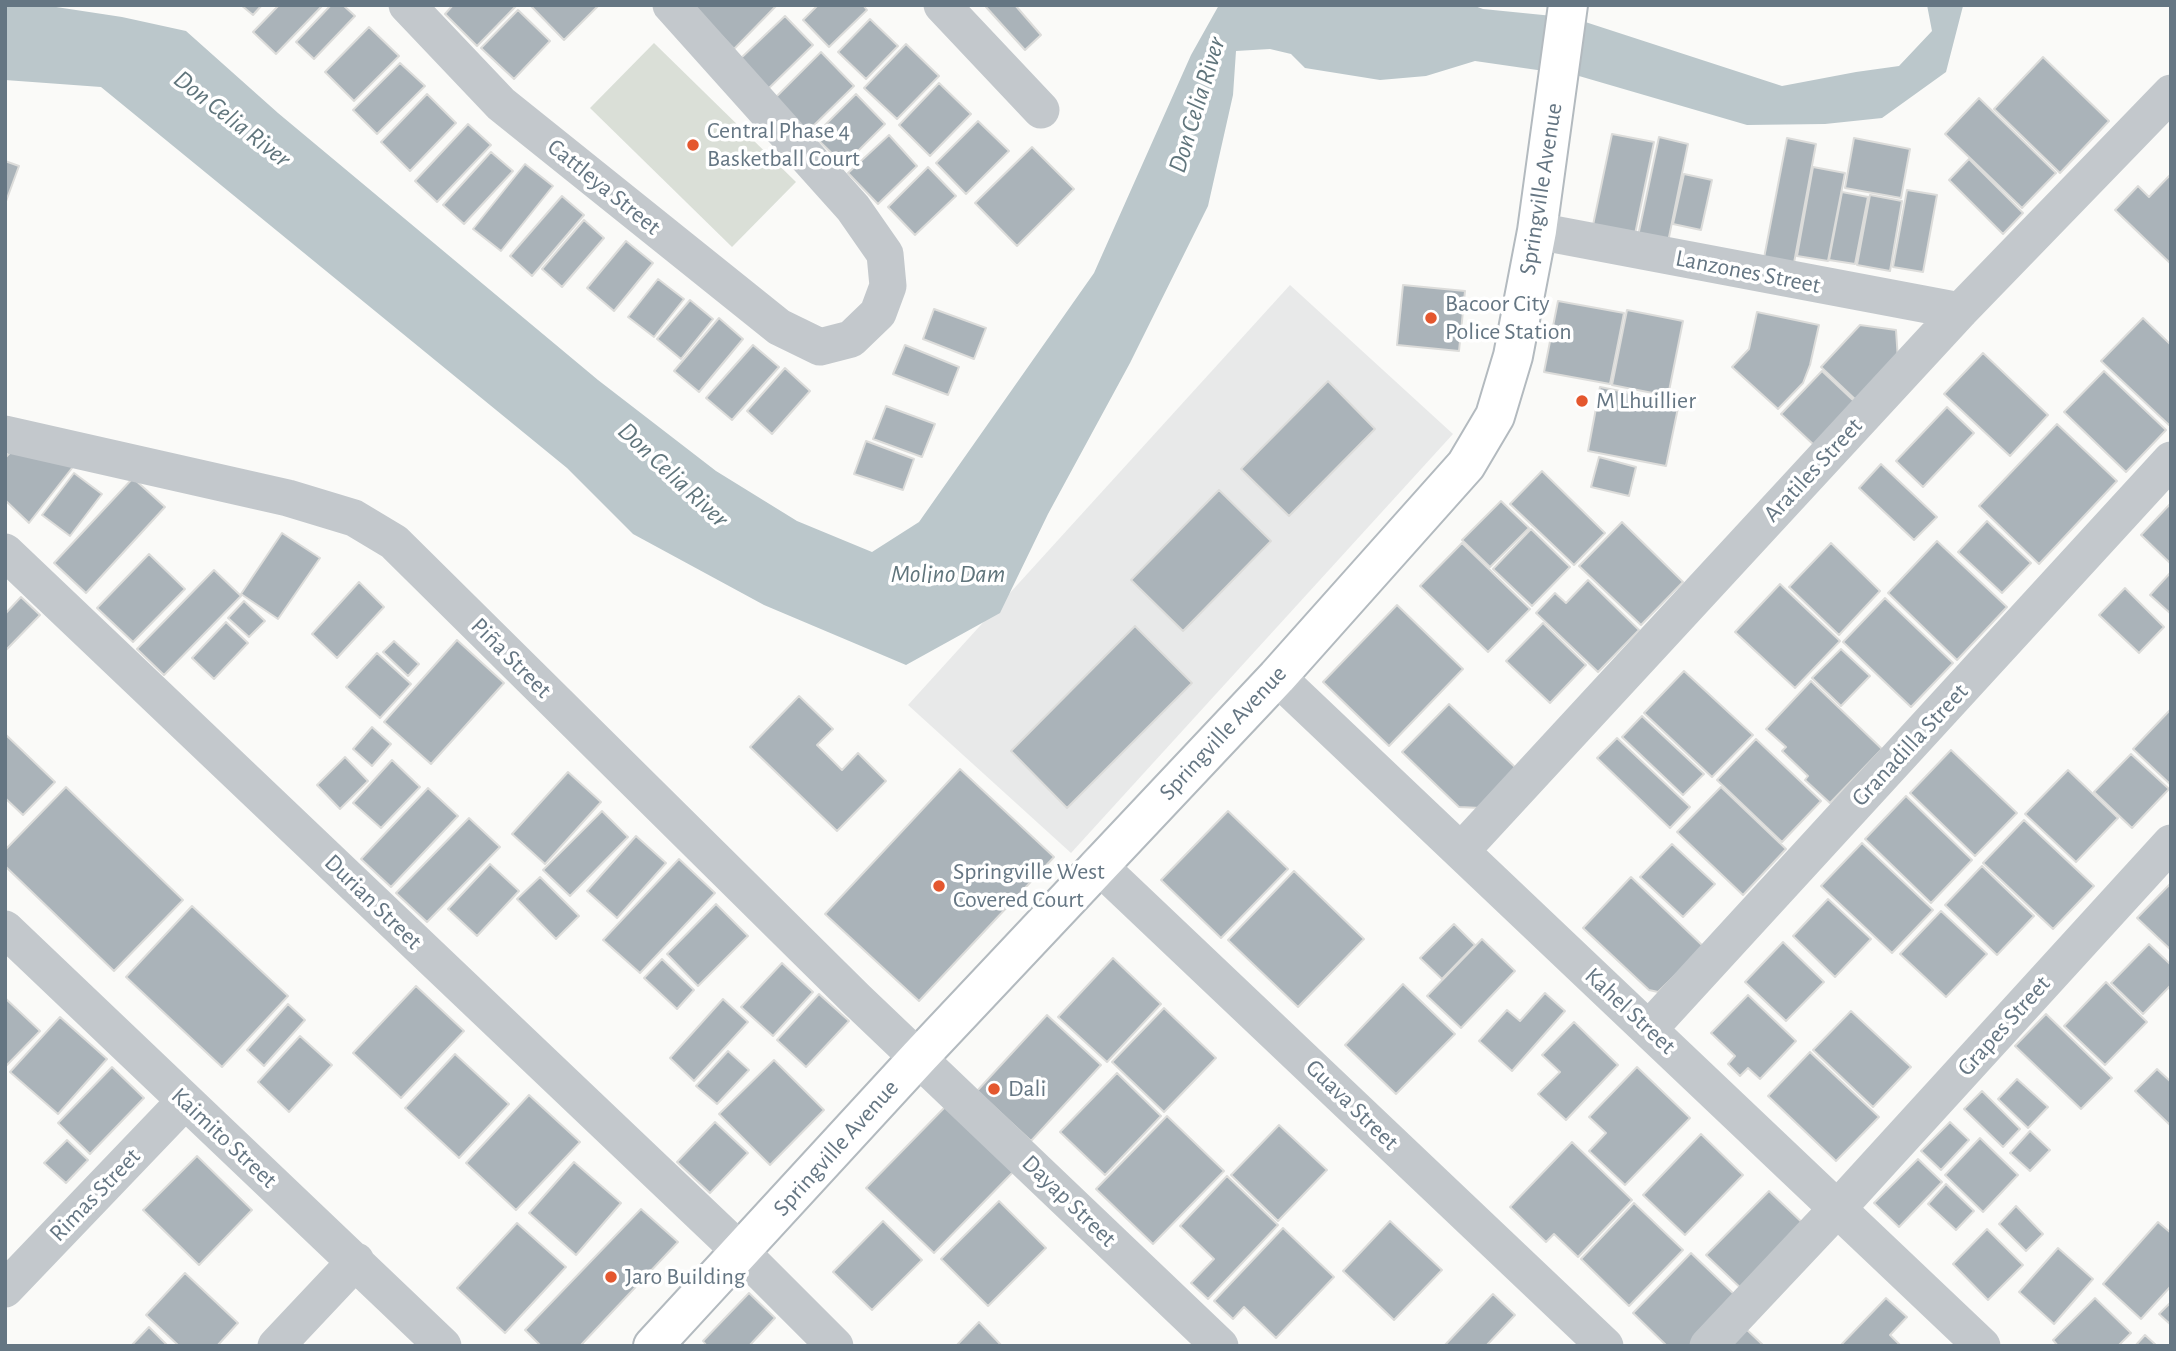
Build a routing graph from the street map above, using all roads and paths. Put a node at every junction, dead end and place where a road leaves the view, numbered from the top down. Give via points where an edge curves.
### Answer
1 (407, 5) edge
2 (671, 5) edge
3 (942, 5) edge
4 (1568, 5) edge
5 (2171, 93) edge
6 (1041, 110) dead end
7 (1537, 231) junction
8 (1960, 311) junction
9 (5, 434) edge
10 (2171, 460) edge
11 (5, 552) edge
12 (1277, 677) junction
13 (2171, 843) edge
14 (1461, 851) junction
15 (1098, 865) junction
16 (5, 929) edge
17 (1648, 1029) junction
18 (919, 1057) junction
19 (185, 1101) junction
20 (1837, 1209) junction
21 (741, 1252) junction
22 (356, 1261) junction
23 (5, 1289) edge
24 (276, 1346) edge
25 (443, 1346) edge
26 (653, 1346) edge
27 (835, 1346) edge
28 (1220, 1346) edge
29 (1605, 1346) edge
30 (1708, 1346) edge
31 (1983, 1346) edge

1 - 2 street, Cattleya Street via 501,104 779,327 820,347 850,339 877,313 888,286 886,254 853,208
3 - 6 street
4 - 7 street, Springville Avenue
5 - 8 street, Aratiles Street
7 - 8 street, Lanzones Street
7 - 12 street, Springville Avenue via 1513,356 1495,416 1466,465
8 - 14 street, Aratiles Street
9 - 18 street, Piña Street via 288,498 354,518 394,542
10 - 17 street, Granadilla Street
11 - 21 street, Durian Street
12 - 14 street, Kahel Street
12 - 15 street, Springville Avenue
13 - 20 street, Grapes Street
14 - 17 street, Kahel Street
15 - 18 street, Springville Avenue
15 - 29 street, Guava Street
16 - 19 street, Kaimito Street
17 - 20 street, Kahel Street
18 - 21 street, Springville Avenue
18 - 28 street, Dayap Street
19 - 22 street, Kaimito Street
19 - 23 street, Rimas Street
20 - 30 street, Grapes Street
20 - 31 street, Kahel Street
21 - 26 street, Springville Avenue
21 - 27 street, Durian Street
22 - 24 street
22 - 25 street, Kaimito Street

